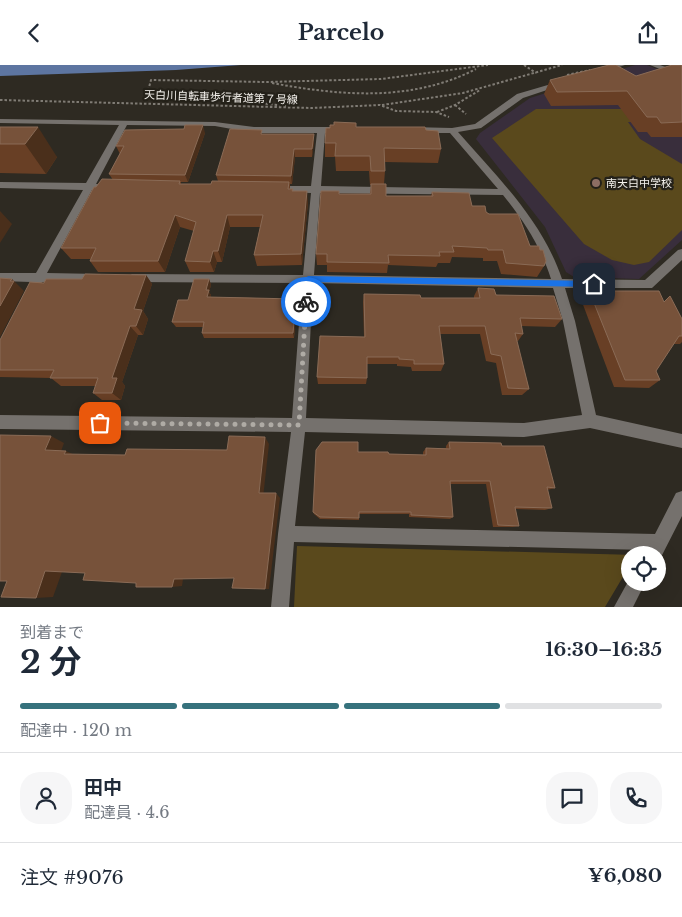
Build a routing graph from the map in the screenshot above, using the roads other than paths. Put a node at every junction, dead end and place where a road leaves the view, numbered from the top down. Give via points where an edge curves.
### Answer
1 (621, 65) edge
2 (654, 65) edge
3 (596, 73) edge
4 (682, 76) edge
5 (571, 81) edge
6 (0, 121) edge
7 (125, 122) junction
8 (321, 130) junction
9 (349, 130) edge
10 (395, 130) edge
11 (452, 131) junction
12 (0, 185) edge
13 (88, 187) junction
14 (128, 187) edge
15 (266, 189) edge
16 (316, 189) junction
17 (505, 192) junction
18 (682, 253) edge
19 (0, 277) edge
20 (38, 278) junction
21 (308, 279) junction
22 (558, 283) junction
23 (30, 295) edge
24 (590, 421) junction
25 (0, 422) edge
26 (299, 425) junction
27 (682, 441) edge
28 (682, 499) edge
29 (286, 534) junction
30 (658, 546) edge
31 (621, 548) edge
32 (632, 591) edge
33 (280, 607) edge
34 (623, 607) edge

1 - 3 street
2 - 4 street
5 - 11 street via 520,96 478,125
6 - 7 street
7 - 8 street via 215,124 254,130
7 - 13 street
8 - 9 street
8 - 16 street
10 - 11 street
11 - 17 street
12 - 13 street
13 - 14 street
13 - 20 street
15 - 16 street
16 - 17 street
16 - 21 street
17 - 22 street via 533,228
18 - 22 street via 648,285
19 - 20 street
20 - 21 street
20 - 23 street
21 - 22 street
21 - 26 street
22 - 24 street
24 - 26 street via 524,430
24 - 27 street
25 - 26 street
26 - 29 street
28 - 30 street
29 - 31 street
29 - 33 street
32 - 34 street

